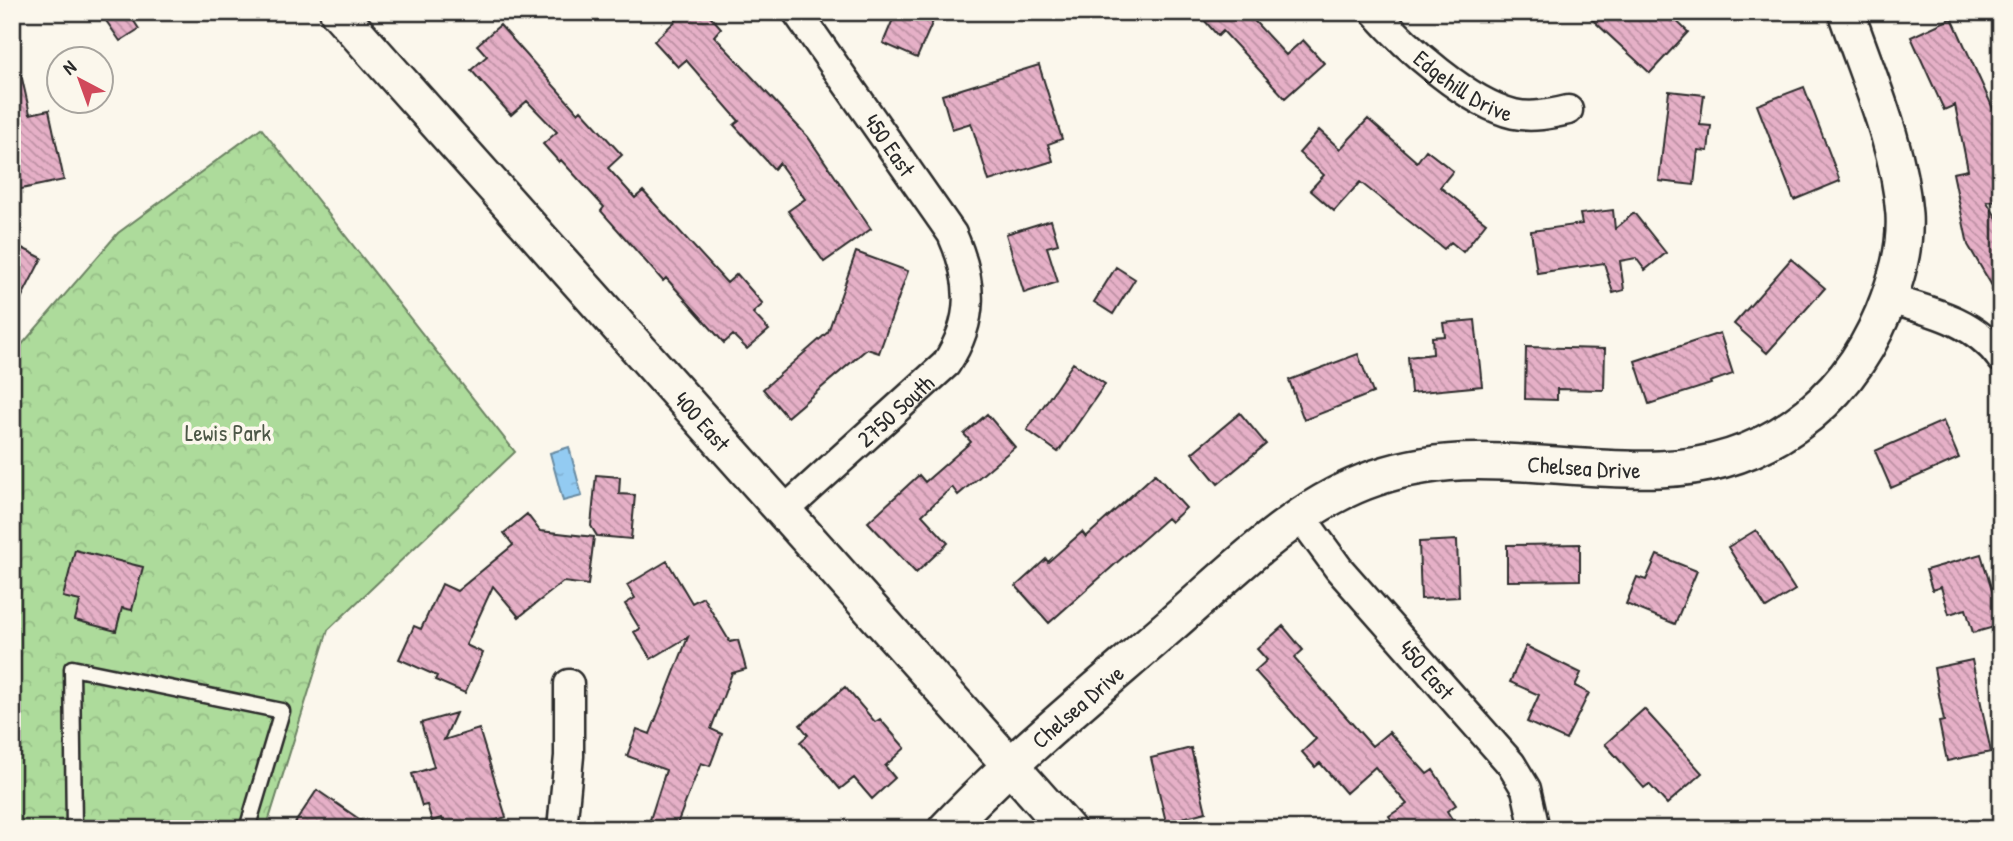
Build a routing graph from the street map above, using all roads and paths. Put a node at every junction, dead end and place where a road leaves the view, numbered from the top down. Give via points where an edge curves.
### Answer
1 (338, 12) edge
2 (797, 12) edge
3 (1375, 12) edge
4 (1846, 12) edge
5 (1568, 110) dead end
6 (968, 285) joint
7 (1889, 299) junction
8 (2001, 358) edge
9 (784, 511) junction
10 (1301, 517) junction
11 (569, 684) dead end
12 (1009, 765) junction
13 (74, 829) edge
14 (247, 829) edge
15 (562, 829) edge
16 (946, 829) edge
17 (1067, 829) edge
18 (1535, 829) edge

1 - 9 street, 400 East
2 - 6 street, 450 East via 952,234
3 - 5 street, Edgehill Drive via 1428,64 1490,104 1515,114 1542,116
4 - 7 street, Chelsea Drive via 1902,196 1903,242
6 - 9 street, 2750 South via 967,317 946,363
7 - 8 street via 1972,330
7 - 10 street, Chelsea Drive via 1873,339 1841,386 1793,427 1739,455 1658,470 1480,460 1418,466 1362,482
9 - 12 street, 400 East
10 - 12 street, Chelsea Drive
10 - 18 street, 450 East via 1339,569 1511,764 1526,789
11 - 15 street
12 - 16 street, Chelsea Drive
12 - 17 street, 400 East
13 - 14 lane via 72,668 282,711

